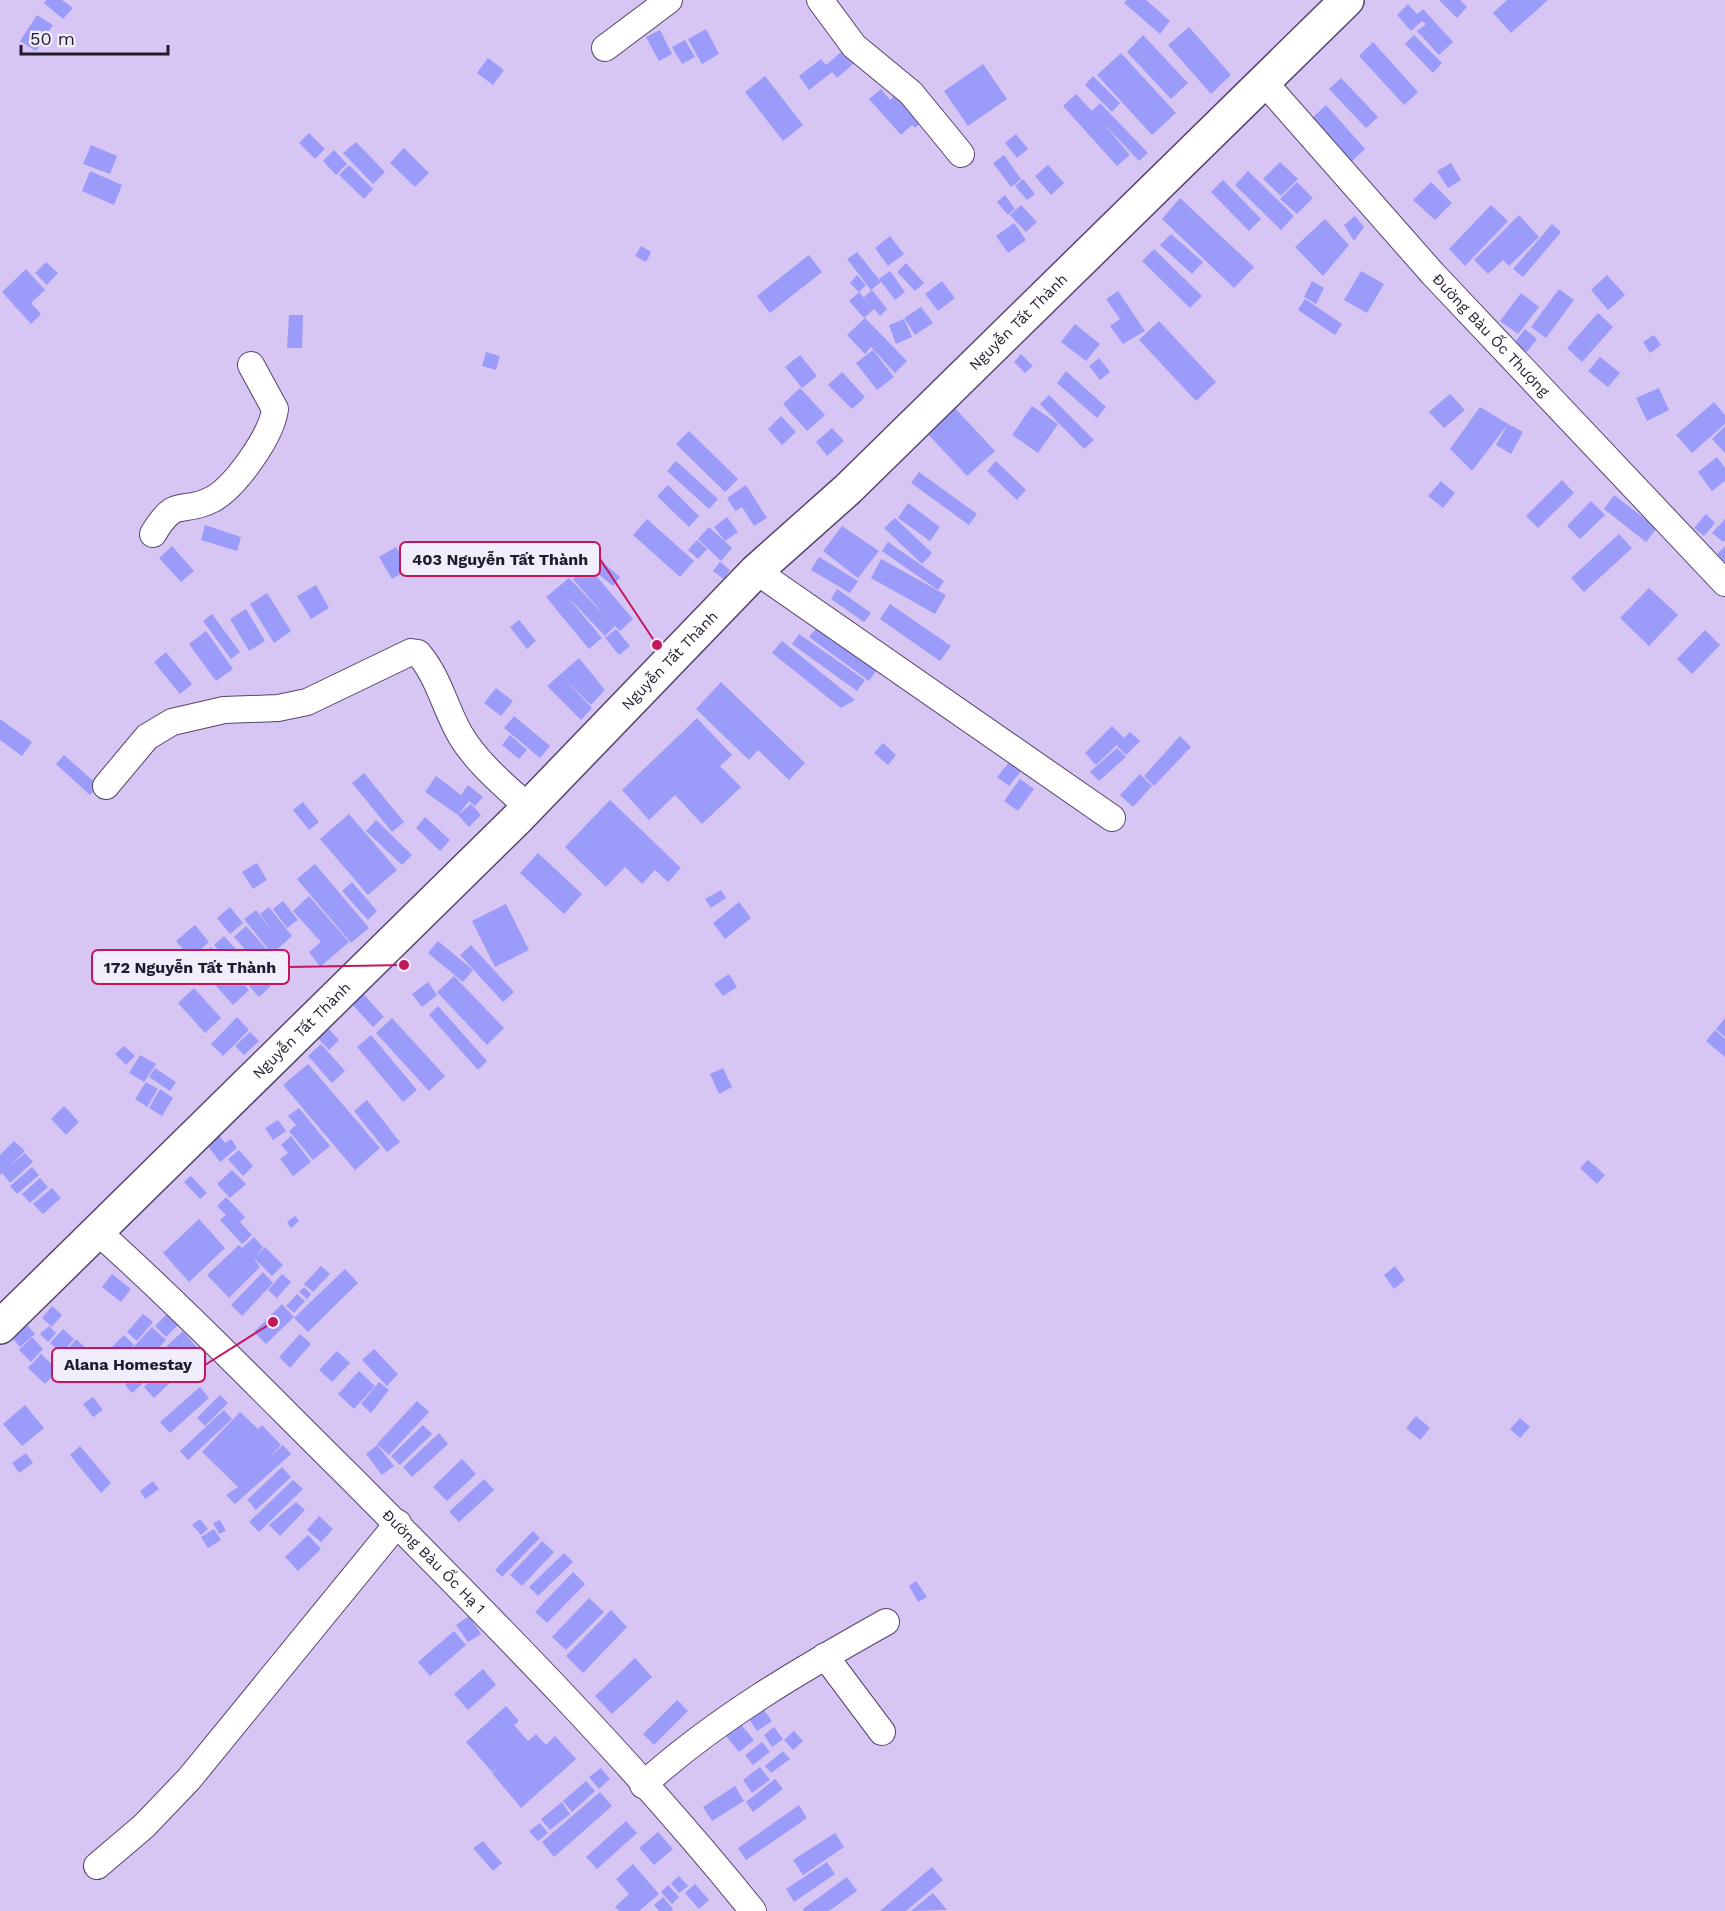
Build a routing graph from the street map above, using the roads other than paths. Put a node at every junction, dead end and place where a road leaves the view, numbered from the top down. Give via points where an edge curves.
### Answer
1 (669, 0) edge
2 (819, 0) edge
3 (1347, 0) edge
4 (605, 48) dead end
5 (1264, 82) junction
6 (961, 154) dead end
7 (251, 365) dead end
8 (153, 534) dead end
9 (756, 571) junction
10 (1725, 583) edge
11 (106, 786) dead end
12 (528, 807) junction
13 (1112, 818) dead end
14 (97, 1231) junction
15 (0, 1327) edge
16 (398, 1523) junction
17 (886, 1622) dead end
18 (825, 1656) junction
19 (882, 1732) dead end
20 (643, 1785) junction
21 (97, 1866) dead end
22 (753, 1911) edge

1 - 4 street
2 - 6 street via 854,46 911,93
3 - 5 main road, Nguyễn Tất Thành
5 - 9 main road, Nguyễn Tất Thành via 848,489
5 - 10 street, Đường Bàu Ốc Thượng via 1433,274
7 - 8 street via 275,409 250,460 216,497 169,511
9 - 12 main road, Nguyễn Tất Thành
9 - 13 street
11 - 12 street via 147,737 172,722 224,710 278,708 307,702 411,652 418,653 433,675 456,726 476,757
12 - 14 main road, Nguyễn Tất Thành
14 - 15 main road, Nguyễn Tất Thành
14 - 16 street, Đường Bàu Ốc Hạ 1
16 - 20 street, Đường Bàu Ốc Hạ 1
16 - 21 street via 189,1779 144,1826
17 - 18 street
18 - 19 street
18 - 20 street via 722,1720
20 - 22 street, Đường Bàu Ốc Hạ 1

